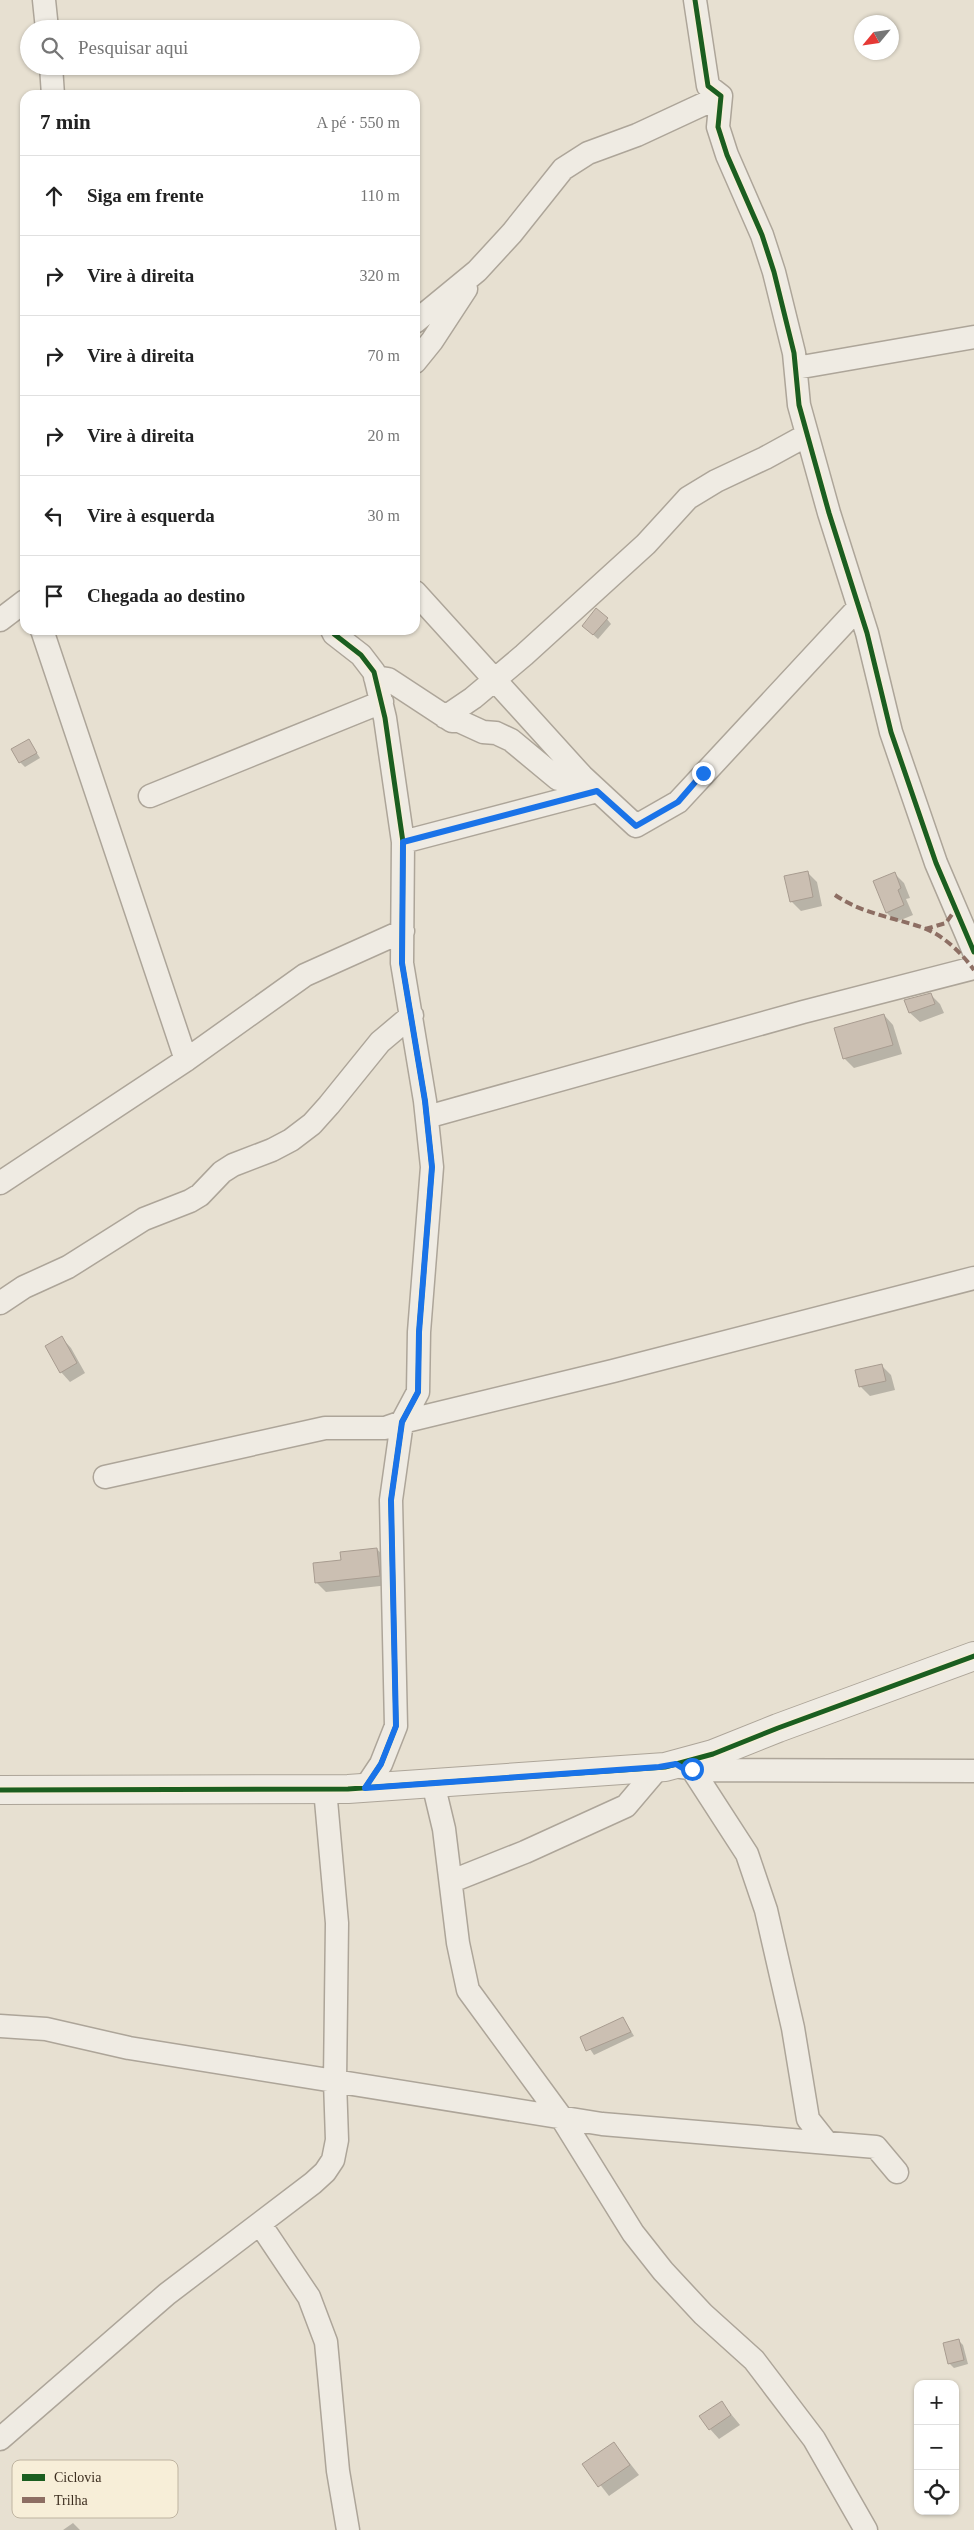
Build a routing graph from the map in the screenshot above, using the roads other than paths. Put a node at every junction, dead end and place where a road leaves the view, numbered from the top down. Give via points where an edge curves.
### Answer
1 (44, 0) edge
2 (695, 0) edge
3 (46, 20) edge
4 (52, 75) edge
5 (53, 90) edge
6 (721, 96) junction
7 (477, 271) junction
8 (420, 318) edge
9 (974, 337) edge
10 (420, 356) edge
11 (796, 368) junction
12 (807, 435) junction
13 (420, 598) edge
14 (20, 605) edge
15 (859, 607) junction
16 (0, 620) edge
17 (44, 635) edge
18 (335, 635) edge
19 (375, 677) junction
20 (495, 680) junction
21 (382, 702) junction
22 (445, 717) junction
23 (589, 783) junction
24 (150, 796) dead end
25 (403, 842) junction
26 (403, 931) junction
27 (974, 952) edge
28 (974, 968) edge
29 (412, 1015) junction
30 (186, 1060) junction
31 (427, 1117) junction
32 (0, 1183) edge
33 (974, 1278) edge
34 (0, 1303) edge
35 (402, 1422) junction
36 (105, 1477) dead end
37 (974, 1656) edge
38 (676, 1767) junction
39 (974, 1771) edge
40 (433, 1783) junction
41 (365, 1788) junction
42 (325, 1789) junction
43 (0, 1790) edge
44 (452, 1881) junction
45 (0, 2026) edge
46 (335, 2081) junction
47 (562, 2117) junction
48 (827, 2143) junction
49 (897, 2172) dead end
50 (260, 2224) junction
51 (0, 2439) edge
52 (348, 2530) edge
53 (866, 2530) edge

1 - 3 street
2 - 6 street via 708,86
4 - 5 street
6 - 7 street via 637,135 588,152 563,169
6 - 11 street via 718,127 774,272 787,317
7 - 8 street
7 - 10 street
9 - 11 street
11 - 12 street via 799,405
12 - 15 street
12 - 20 street via 688,498 646,544
13 - 20 street
14 - 16 street
15 - 23 street via 678,802 636,826
15 - 27 street via 898,754 953,906
17 - 30 street
18 - 19 street via 361,655
19 - 21 street
19 - 22 street via 388,679
20 - 22 street
20 - 23 street
21 - 24 street
21 - 25 street
22 - 23 street via 511,740 558,778
23 - 25 street
25 - 26 street
26 - 29 street via 402,963
26 - 30 street via 305,975
28 - 31 street
29 - 31 street
29 - 34 street via 380,1042 312,1124 291,1140 233,1165 190,1201 144,1219 68,1267 24,1287
30 - 32 street
31 - 35 street via 432,1167 419,1332 418,1392
33 - 35 street
35 - 36 street via 385,1428 324,1428
35 - 41 street via 391,1500 396,1726 381,1764
37 - 38 street
38 - 39 street
38 - 40 street
38 - 44 street via 626,1806
38 - 48 street via 747,1854 766,1910 793,2028 808,2119
40 - 41 street
40 - 44 street
41 - 42 street
42 - 43 street
42 - 46 street via 337,1923
44 - 47 street via 458,1943 468,1990
45 - 46 street via 46,2029 129,2048
46 - 47 street
46 - 50 street via 337,2140 333,2160 313,2183
47 - 48 street via 602,2124
47 - 53 street via 633,2233 703,2314 754,2360 814,2439
48 - 49 street via 876,2148
50 - 51 street via 167,2294
50 - 52 street via 308,2297 326,2342 338,2471

